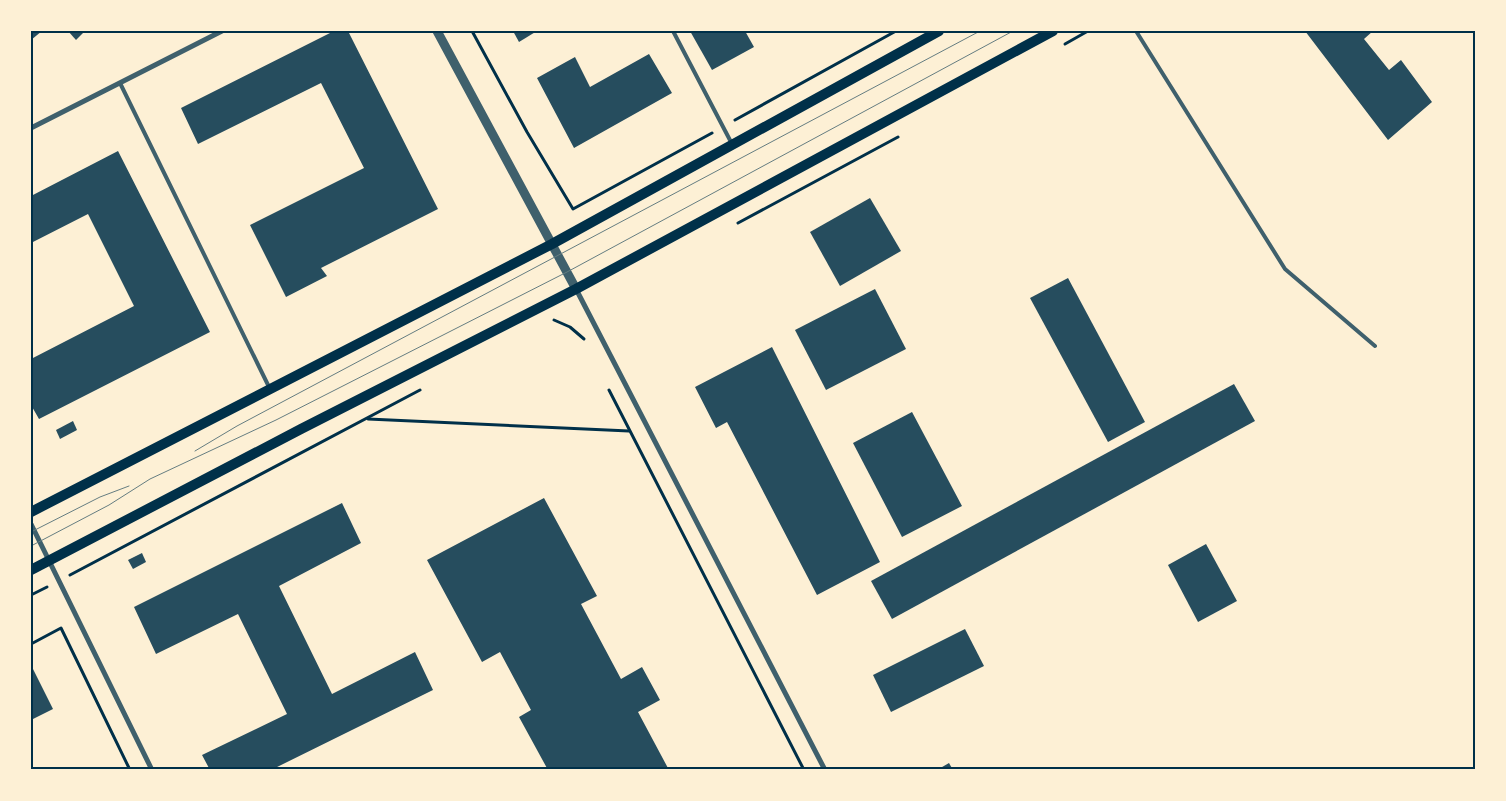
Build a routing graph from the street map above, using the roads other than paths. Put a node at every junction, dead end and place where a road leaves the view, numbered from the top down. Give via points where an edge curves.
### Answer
1 (222, 31) edge
2 (437, 31) edge
3 (673, 31) edge
4 (939, 31) edge
5 (1053, 31) edge
6 (1136, 31) edge
7 (120, 83) junction
8 (31, 128) edge
9 (732, 144) junction
10 (552, 244) junction
11 (576, 289) junction
12 (1375, 346) dead end
13 (270, 389) junction
14 (31, 512) edge
15 (31, 524) edge
16 (48, 561) junction
17 (31, 570) edge
18 (152, 770) edge
19 (826, 770) edge

1 - 7 street
2 - 10 street
3 - 9 lane
4 - 9 main road
5 - 11 main road
6 - 12 lane via 1285,268
7 - 8 street
7 - 13 lane
9 - 10 main road
10 - 11 street
10 - 13 main road
11 - 16 main road
11 - 19 street
13 - 14 main road
15 - 16 street
16 - 17 main road
16 - 18 street

